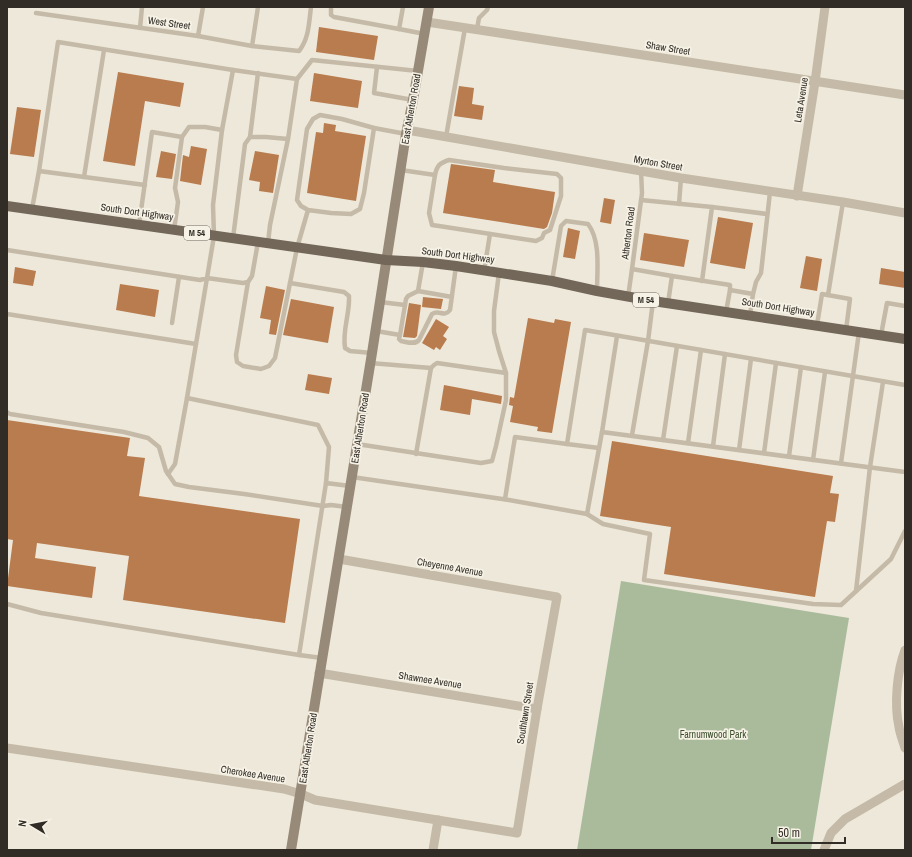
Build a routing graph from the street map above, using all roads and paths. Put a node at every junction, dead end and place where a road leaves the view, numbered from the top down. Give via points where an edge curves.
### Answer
1 (142, 7) edge
2 (203, 7) edge
3 (258, 7) edge
4 (311, 7) edge
5 (331, 7) edge
6 (403, 7) edge
7 (429, 7) edge
8 (488, 7) edge
9 (825, 7) edge
10 (36, 13) dead end
11 (427, 22) junction
12 (140, 28) junction
13 (465, 28) junction
14 (399, 29) junction
15 (477, 29) junction
16 (425, 34) junction
17 (198, 36) junction
18 (252, 46) junction
19 (104, 50) junction
20 (377, 67) junction
21 (233, 70) junction
22 (418, 71) junction
23 (258, 74) junction
24 (297, 79) junction
25 (815, 82) junction
26 (905, 95) edge
27 (413, 100) junction
28 (374, 128) junction
29 (222, 130) junction
30 (407, 132) junction
31 (182, 137) junction
32 (250, 137) junction
33 (446, 137) junction
34 (288, 139) junction
35 (401, 170) junction
36 (39, 171) junction
37 (641, 171) junction
38 (435, 175) junction
39 (84, 176) junction
40 (681, 178) junction
41 (144, 184) junction
42 (770, 192) junction
43 (797, 196) junction
44 (641, 200) junction
45 (843, 202) junction
46 (678, 204) junction
47 (7, 206) edge
48 (712, 207) junction
49 (32, 209) junction
50 (308, 210) junction
51 (905, 213) edge
52 (767, 214) junction
53 (139, 225) junction
54 (174, 230) junction
55 (490, 234) junction
56 (214, 236) junction
57 (233, 238) junction
58 (263, 243) junction
59 (297, 248) junction
60 (7, 250) edge
61 (386, 260) junction
62 (423, 262) junction
63 (456, 266) junction
64 (632, 269) junction
65 (484, 271) junction
66 (499, 273) junction
67 (672, 276) junction
68 (179, 277) junction
69 (207, 278) junction
70 (552, 281) junction
71 (702, 281) junction
72 (248, 282) junction
73 (290, 283) junction
74 (730, 290) junction
75 (418, 291) junction
76 (597, 291) junction
77 (753, 294) junction
78 (828, 295) junction
79 (452, 296) junction
80 (628, 297) junction
81 (653, 301) junction
82 (380, 302) junction
83 (668, 303) junction
84 (405, 305) junction
85 (905, 306) edge
86 (726, 312) junction
87 (7, 314) edge
88 (750, 315) junction
89 (172, 323) dead end
90 (817, 325) junction
91 (846, 330) junction
92 (376, 331) junction
93 (859, 332) junction
94 (400, 335) junction
95 (881, 335) junction
96 (617, 336) junction
97 (905, 339) edge
98 (648, 341) junction
99 (196, 344) junction
100 (677, 346) junction
101 (701, 350) junction
102 (725, 354) junction
103 (371, 358) junction
104 (751, 359) junction
105 (776, 363) junction
106 (801, 367) junction
107 (431, 368) junction
108 (825, 372) junction
109 (506, 373) junction
110 (853, 376) junction
111 (883, 382) junction
112 (905, 385) edge
113 (187, 398) junction
114 (7, 412) edge
115 (602, 432) junction
116 (632, 435) junction
117 (663, 440) junction
118 (688, 443) junction
119 (357, 444) junction
120 (567, 444) junction
121 (713, 446) junction
122 (599, 448) junction
123 (739, 450) junction
124 (764, 453) junction
125 (416, 454) junction
126 (788, 456) junction
127 (813, 460) junction
128 (841, 463) junction
129 (870, 467) junction
130 (905, 472) edge
131 (168, 474) junction
132 (351, 481) junction
133 (326, 483) junction
134 (506, 499) junction
135 (323, 506) junction
136 (347, 507) junction
137 (587, 514) junction
138 (905, 531) edge
139 (339, 559) junction
140 (856, 591) junction
141 (557, 597) joint
142 (7, 604) edge
143 (905, 650) edge
144 (299, 655) junction
145 (322, 658) junction
146 (319, 673) junction
147 (537, 708) junction
148 (7, 748) edge
149 (905, 748) edge
150 (905, 784) edge
151 (301, 794) junction
152 (438, 820) junction
153 (517, 833) joint
154 (291, 850) edge
155 (433, 850) edge
156 (824, 850) edge

1 - 12 lane
2 - 17 lane
3 - 18 lane
4 - 18 lane, West Street via 307,34 299,51
5 - 14 lane via 334,17
6 - 14 lane
7 - 11 street, East Atherton Road
8 - 15 lane via 479,18
9 - 25 street, Leta Avenue
10 - 12 lane, West Street
11 - 13 street, Shaw Street
11 - 16 street, East Atherton Road
12 - 17 lane, West Street
13 - 15 street, Shaw Street
13 - 33 lane
14 - 16 lane
15 - 25 street, Shaw Street
16 - 22 street, East Atherton Road
17 - 18 lane, West Street
19 - 21 lane
19 - 36 lane via 58,42
19 - 39 lane
20 - 22 lane
20 - 24 lane via 312,60
20 - 27 lane via 374,93
21 - 23 lane
21 - 29 lane
22 - 27 street, East Atherton Road
23 - 24 lane
23 - 32 lane
24 - 34 lane
25 - 26 street, Shaw Street
25 - 43 street, Leta Avenue
27 - 30 street, East Atherton Road
28 - 30 lane
28 - 50 lane via 360,209 351,214
28 - 50 lane via 320,115 313,119 308,129 297,200
29 - 31 lane via 189,127
29 - 56 lane via 213,205
30 - 33 street, Myrton Street
30 - 35 street, East Atherton Road
31 - 41 lane via 152,132
31 - 54 lane
32 - 34 lane
32 - 57 lane via 246,144
33 - 37 street, Myrton Street
34 - 58 lane via 270,225
35 - 38 lane
35 - 61 street, East Atherton Road
36 - 39 lane
36 - 49 lane
37 - 40 street, Myrton Street
37 - 44 lane, Atherton Road
38 - 55 lane via 429,213 432,225
38 - 55 lane via 441,162 449,160 557,174 561,178 560,196 550,230 542,238 536,241
39 - 41 lane
40 - 42 street, Myrton Street
40 - 46 lane
41 - 53 lane
42 - 43 street, Myrton Street
42 - 52 lane
43 - 45 street, Myrton Street
44 - 46 lane
44 - 64 lane, Atherton Road
45 - 51 street, Myrton Street
45 - 78 lane
46 - 48 lane
47 - 49 main road, South Dort Highway / M 54
48 - 52 lane
48 - 71 lane
49 - 53 main road, South Dort Highway / M 54
50 - 59 lane
52 - 77 lane via 761,273
53 - 54 main road, South Dort Highway / M 54
54 - 56 main road, South Dort Highway / M 54
55 - 65 lane
56 - 57 main road, South Dort Highway / M 54
56 - 69 lane
57 - 58 main road, South Dort Highway / M 54
58 - 59 main road, South Dort Highway / M 54
58 - 72 lane
59 - 61 main road, South Dort Highway / M 54
59 - 73 lane
60 - 68 lane
61 - 62 main road, South Dort Highway / M 54
61 - 82 street, East Atherton Road
62 - 63 main road, South Dort Highway / M 54
62 - 75 lane
63 - 65 main road, South Dort Highway / M 54
63 - 79 lane
64 - 67 lane
64 - 80 lane, Atherton Road
65 - 66 main road, South Dort Highway / M 54
66 - 70 main road, South Dort Highway / M 54
66 - 109 lane via 494,332
67 - 71 lane
67 - 83 lane
68 - 69 lane via 200,280
68 - 89 lane
69 - 72 lane
69 - 99 lane
70 - 76 main road, South Dort Highway / M 54
70 - 76 lane via 561,226 566,221 588,224 596,243
71 - 74 lane via 730,285
72 - 73 lane via 237,362 243,366 261,369 269,366 275,358
73 - 103 lane via 344,292 349,296 345,348
74 - 77 lane
74 - 86 lane
75 - 79 lane
75 - 84 lane via 408,296
76 - 80 main road, South Dort Highway / M 54
77 - 88 lane
78 - 90 lane via 822,294
78 - 91 lane via 850,299
79 - 94 lane via 450,310 445,314 432,314 418,342 400,341
80 - 81 main road, South Dort Highway / M 54
81 - 83 main road, South Dort Highway / M 54
81 - 98 lane
82 - 84 lane
82 - 92 street, East Atherton Road
83 - 86 main road, South Dort Highway / M 54
84 - 94 lane
85 - 95 lane via 887,303
86 - 88 main road, South Dort Highway / M 54
87 - 99 lane
88 - 90 main road, South Dort Highway / M 54
90 - 91 main road, South Dort Highway / M 54
91 - 93 main road, South Dort Highway / M 54
92 - 94 lane
92 - 103 street, East Atherton Road
93 - 95 main road, South Dort Highway / M 54
93 - 110 lane
95 - 97 main road, South Dort Highway / M 54
96 - 98 lane
96 - 115 lane
96 - 120 lane via 586,330
98 - 100 lane
98 - 116 lane
99 - 113 lane
100 - 101 lane
100 - 117 lane
101 - 102 lane
101 - 118 lane
102 - 104 lane
102 - 121 lane
103 - 107 lane
103 - 119 street, East Atherton Road
104 - 105 lane
104 - 123 lane
105 - 106 lane
105 - 124 lane
106 - 108 lane
106 - 126 lane
107 - 109 lane via 437,363
107 - 125 lane
108 - 110 lane
108 - 127 lane
109 - 125 lane via 506,400 492,461 481,464
110 - 111 lane
110 - 128 lane
111 - 112 lane
111 - 129 lane
113 - 131 lane via 175,464
113 - 133 lane via 318,425 329,447
114 - 131 lane via 148,438 159,447
115 - 116 lane
115 - 122 lane
116 - 117 lane
117 - 118 lane
118 - 121 lane
119 - 125 lane
119 - 132 street, East Atherton Road
120 - 122 lane
120 - 134 lane via 515,436
121 - 123 lane
122 - 137 lane
123 - 124 lane
124 - 126 lane
126 - 127 lane
127 - 128 lane
128 - 129 lane
129 - 130 lane
129 - 140 lane
131 - 135 lane via 176,484 189,487
132 - 133 lane
132 - 134 lane
132 - 136 street, East Atherton Road
133 - 135 lane
134 - 137 lane
135 - 136 lane
135 - 144 lane
136 - 139 street, East Atherton Road
137 - 140 lane via 603,524 650,534 644,580 813,604 841,605
138 - 140 lane via 891,559
139 - 141 street, Cheyenne Avenue
139 - 145 street, East Atherton Road
141 - 147 street, Southlawn Street
142 - 144 lane via 41,612
143 - 149 street via 901,661 896,709
144 - 145 lane
145 - 146 street, East Atherton Road
146 - 147 street, Shawnee Avenue
146 - 151 street, East Atherton Road
147 - 153 street, Southlawn Street
148 - 151 street, Cherokee Avenue via 284,789
150 - 156 street via 845,819 831,832
151 - 152 street, Cherokee Avenue via 315,800
151 - 154 street, East Atherton Road
152 - 153 street, Cherokee Avenue
152 - 155 street

